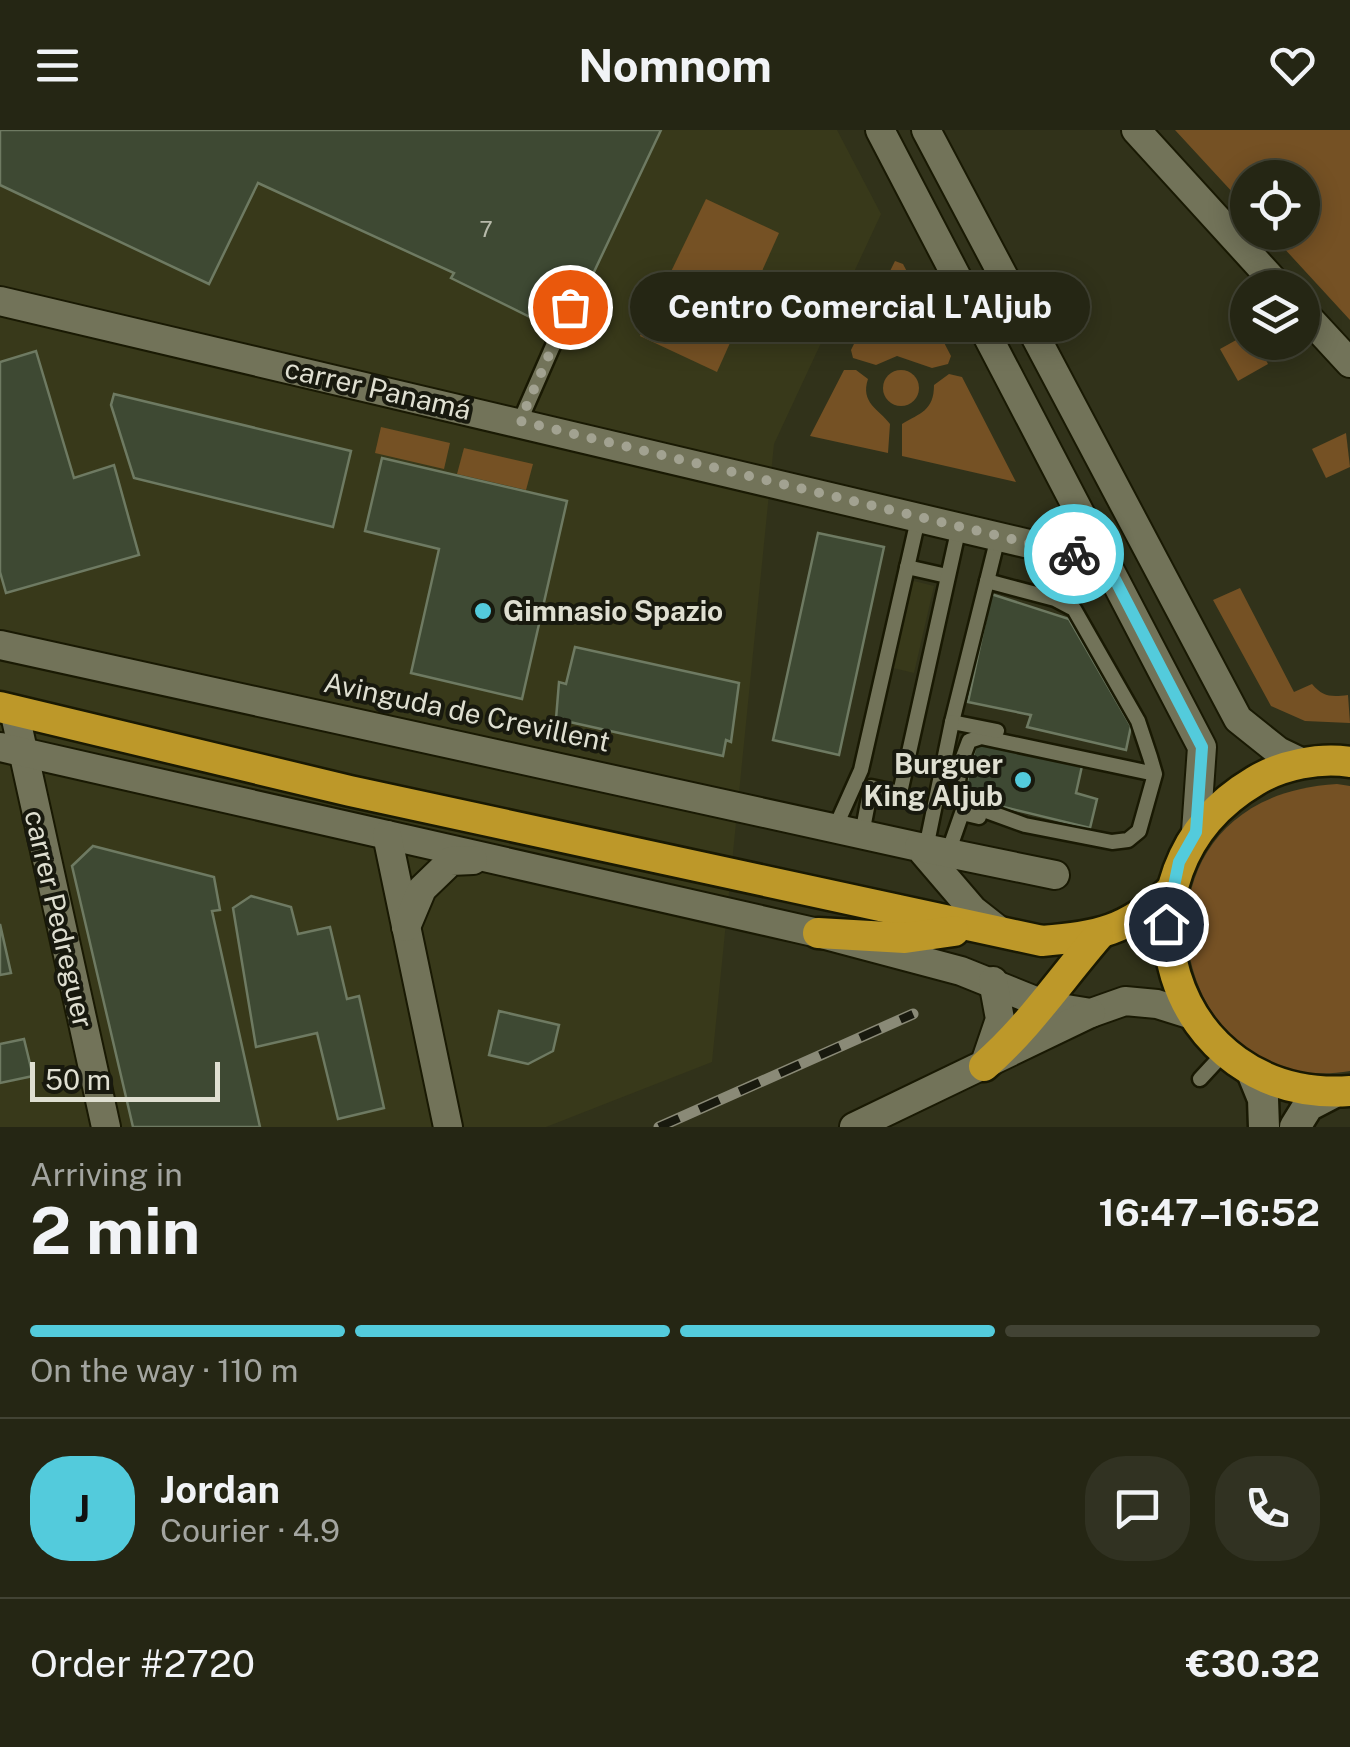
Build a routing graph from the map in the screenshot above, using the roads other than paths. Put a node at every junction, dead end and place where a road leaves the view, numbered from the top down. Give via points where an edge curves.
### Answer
1 (880, 130) edge
2 (926, 130) edge
3 (1136, 130) edge
4 (1264, 270) edge
5 (0, 301) edge
6 (570, 307) dead end
7 (1320, 331) edge
8 (1350, 363) edge
9 (520, 421) junction
10 (919, 514) junction
11 (959, 526) junction
12 (998, 537) junction
13 (1143, 539) junction
14 (1106, 562) junction
15 (907, 567) junction
16 (947, 576) junction
17 (987, 581) junction
18 (0, 645) edge
19 (7, 709) edge
20 (952, 722) junction
21 (11, 749) edge
22 (1350, 762) edge
23 (1304, 763) junction
24 (1155, 774) junction
25 (350, 791) junction
26 (936, 796) junction
27 (962, 814) junction
28 (1025, 825) junction
29 (848, 831) junction
30 (1196, 832) junction
31 (381, 834) junction
32 (931, 849) junction
33 (482, 859) junction
34 (1055, 875) dead end
35 (1170, 891) junction
36 (406, 927) junction
37 (990, 931) junction
38 (818, 933) junction
39 (1098, 936) junction
40 (993, 981) junction
41 (1040, 1002) junction
42 (1091, 1013) junction
43 (1192, 1015) junction
44 (1225, 1052) junction
45 (984, 1066) junction
46 (1252, 1072) junction
47 (1200, 1079) dead end
48 (1341, 1092) edge
49 (106, 1127) edge
50 (448, 1127) edge
51 (854, 1127) edge
52 (1264, 1127) edge
53 (1296, 1127) edge

1 - 14 street
2 - 13 street
3 - 4 street
5 - 9 street, carrer Panamá
6 - 9 lane
7 - 8 street
9 - 10 street, carrer Panamá
10 - 11 street, carrer Panamá
10 - 15 lane
11 - 12 street, carrer Panamá
11 - 16 lane
12 - 14 street, carrer Panamá
12 - 17 lane
13 - 14 street
13 - 23 street via 1238,720
14 - 30 street via 1202,747
15 - 16 lane
15 - 29 lane
16 - 29 lane via 900,793 871,788
17 - 20 lane
17 - 24 lane via 1074,609 1138,721
18 - 29 street, Avinguda de Crevillent
19 - 21 street, carrer Pedreguer
19 - 25 highway
20 - 24 lane via 1135,761
20 - 26 lane
21 - 31 street
21 - 49 street, carrer Pedreguer
22 - 23 highway
23 - 30 highway via 1264,775 1231,795
24 - 28 lane via 1139,831 1128,840
24 - 28 lane via 982,736 969,741 956,800
25 - 31 street
25 - 37 highway
26 - 27 lane
26 - 32 lane
27 - 28 lane
27 - 32 lane
29 - 32 street, Avinguda de Crevillent
30 - 35 highway
31 - 33 street
31 - 36 street
32 - 34 street, Avinguda de Crevillent
32 - 37 street
33 - 36 street via 451,860 422,889
33 - 38 street
35 - 39 highway via 1129,924
35 - 43 highway via 1170,962
36 - 50 street
37 - 38 highway via 905,938
37 - 39 highway via 1042,941
38 - 40 street
39 - 41 highway
40 - 41 street
40 - 45 street via 1000,1018
41 - 42 street
41 - 45 highway via 1021,1034
42 - 43 street via 1126,1001
42 - 45 street
43 - 44 highway
44 - 46 highway
44 - 47 lane
45 - 51 street
46 - 48 highway via 1291,1088
46 - 52 main road
48 - 53 main road via 1308,1106

